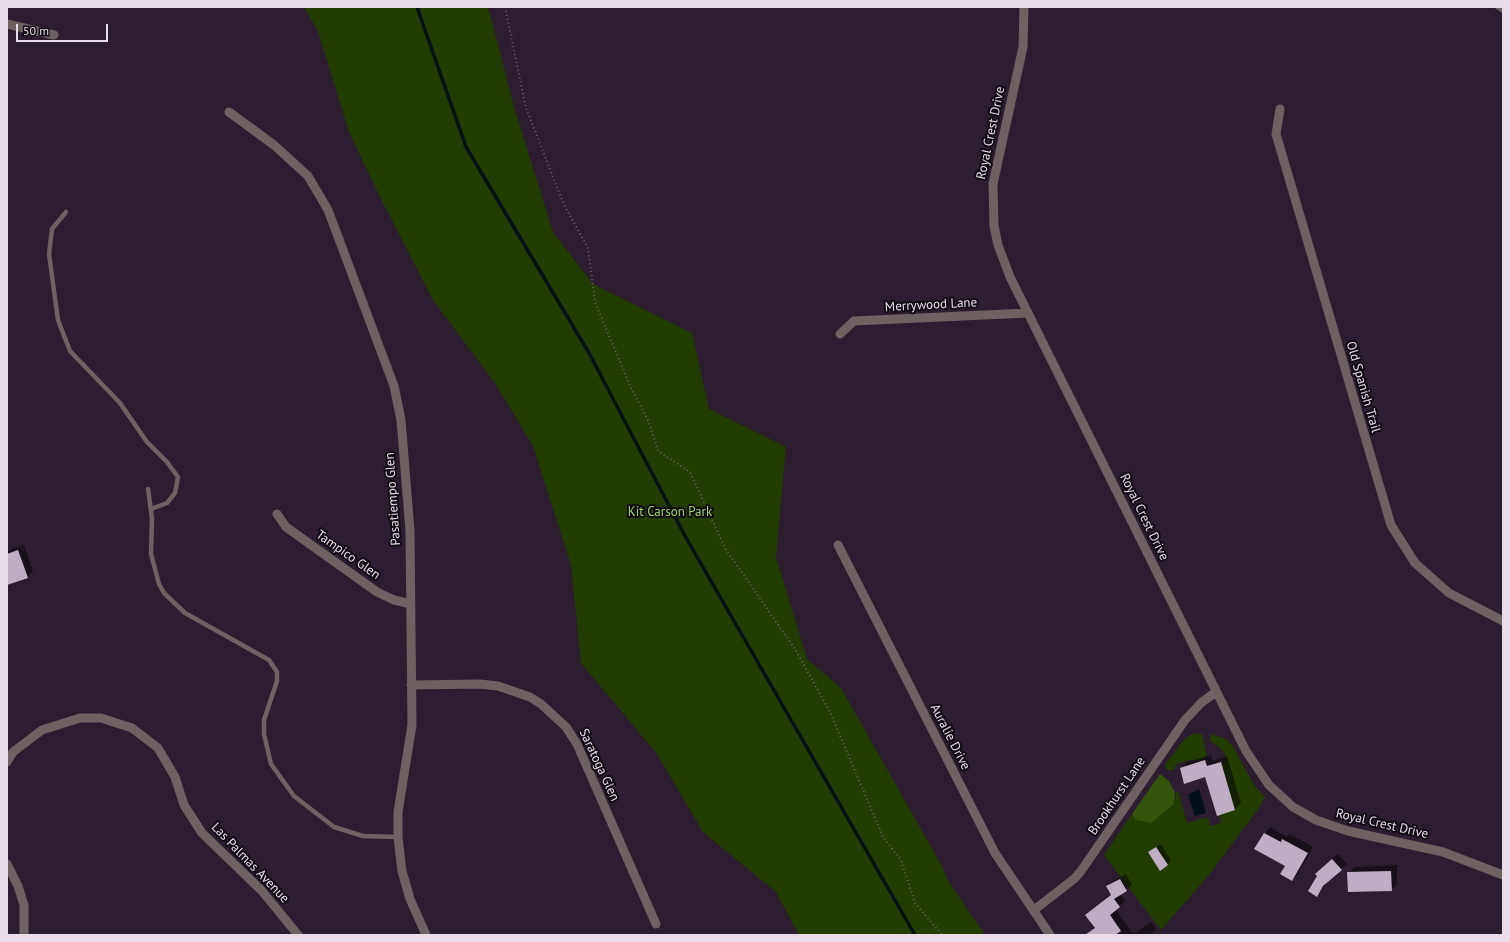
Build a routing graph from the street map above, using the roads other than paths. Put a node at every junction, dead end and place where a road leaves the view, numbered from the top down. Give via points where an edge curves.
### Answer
1 (1024, 7) edge
2 (1497, 7) edge
3 (1503, 10) edge
4 (7, 24) edge
5 (54, 35) dead end
6 (1280, 109) dead end
7 (229, 112) dead end
8 (66, 212) dead end
9 (1028, 313) junction
10 (840, 334) dead end
11 (148, 489) dead end
12 (151, 509) junction
13 (277, 514) dead end
14 (838, 545) dead end
15 (411, 604) junction
16 (1503, 621) edge
17 (411, 686) junction
18 (1216, 692) junction
19 (7, 762) edge
20 (398, 837) junction
21 (7, 864) edge
22 (1503, 875) edge
23 (1034, 910) junction
24 (656, 924) dead end
25 (24, 935) edge
26 (298, 935) edge
27 (426, 935) edge
28 (1050, 935) edge

1 - 9 street, Royal Crest Drive via 1023,47 993,184 994,226 998,245
2 - 3 lane
4 - 5 street
6 - 16 street, Old Spanish Trail via 1276,134 1390,525 1415,563 1449,593
7 - 15 street, Pasatiempo Glen via 274,145 308,176 328,210 394,386 401,420 409,523
8 - 12 lane via 52,229 49,254 58,320 70,351 120,403 147,442 178,477 175,493 167,503
9 - 10 street, Merrywood Lane via 854,321
9 - 18 street, Royal Crest Drive
11 - 12 lane
12 - 20 lane via 152,554 159,584 164,593 185,613 269,660 277,672 277,681 264,720 264,734 272,764 294,796 334,827 363,836
13 - 15 street, Tampico Glen via 286,527 377,592
14 - 23 street, Auralie Drive via 995,853
15 - 17 street, Pasatiempo Glen
17 - 20 street, Pasatiempo Glen via 412,725 398,812
17 - 24 street, Saratoga Glen via 498,686 530,697 566,727 577,744
18 - 22 street, Royal Crest Drive via 1259,772 1281,797 1303,813 1348,831 1453,855
18 - 23 street, Brookhurst Lane via 1184,720 1081,871
19 - 26 street, Las Palmas Avenue via 13,752 42,730 80,718 101,718 132,728 158,748 175,777 184,806 202,833 262,891
20 - 27 street, Pasatiempo Glen via 402,872 410,899
21 - 25 street via 24,905
23 - 28 street, Auralie Drive

